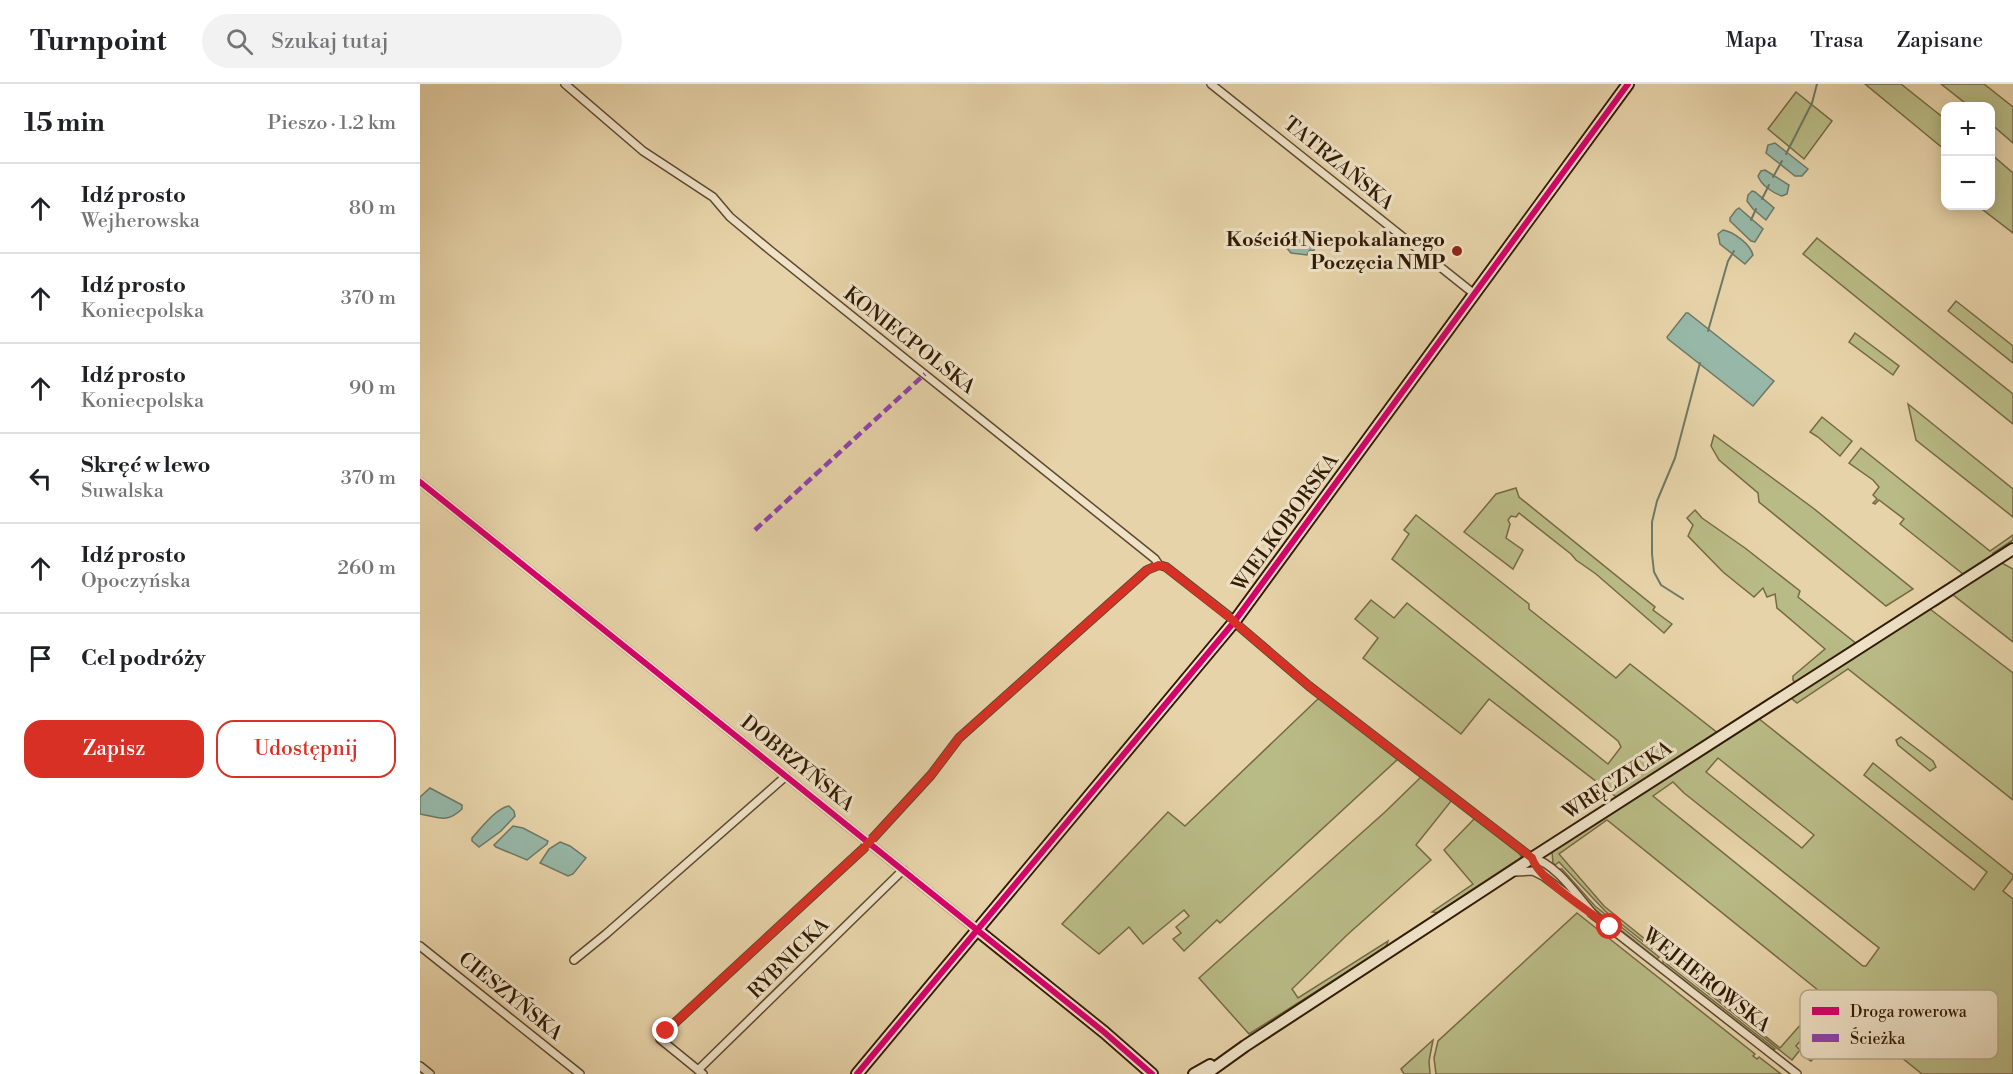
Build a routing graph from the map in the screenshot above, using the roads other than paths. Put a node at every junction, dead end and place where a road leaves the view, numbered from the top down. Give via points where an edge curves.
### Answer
1 (566, 84) edge
2 (1211, 84) edge
3 (1628, 84) edge
4 (1473, 293) junction
5 (420, 482) edge
6 (2013, 549) edge
7 (1159, 565) junction
8 (1234, 622) junction
9 (786, 776) junction
10 (868, 842) junction
11 (1556, 842) junction
12 (1532, 858) junction
13 (1554, 869) junction
14 (903, 870) junction
15 (1508, 873) junction
16 (1543, 876) junction
17 (1594, 915) junction
18 (977, 930) junction
19 (420, 946) edge
20 (574, 960) dead end
21 (1245, 1046) junction
22 (420, 1066) edge
23 (701, 1072) edge
24 (1150, 1073) edge
25 (430, 1074) edge
26 (580, 1074) edge
27 (857, 1074) edge
28 (1194, 1074) edge
29 (1206, 1074) edge
30 (1797, 1074) edge

1 - 7 street, KONIECPOLSKA via 643,151 714,197 730,217 771,251
2 - 4 street, TATRZAŃSKA
3 - 4 street, WIELKOBORSKA
4 - 8 street, WIELKOBORSKA
5 - 9 street, DOBRZYŃSKA
6 - 11 street, WRĘCZYCKA
7 - 8 street, KONIECPOLSKA
7 - 10 street via 1147,570 959,738 931,775
8 - 12 street, KONIECPOLSKA via 1309,686
8 - 18 street, WIELKOBORSKA
9 - 10 street, DOBRZYŃSKA
9 - 20 street, DOBRZYŃSKA
10 - 14 street, DOBRZYŃSKA
10 - 23 street, RYBNICKA via 660,1039
11 - 12 street, WRĘCZYCKA
11 - 13 street via 1549,858
12 - 13 street
12 - 15 street, WRĘCZYCKA
12 - 16 street
13 - 17 street, WEJHEROWSKA
14 - 18 street, DOBRZYŃSKA
14 - 23 street, RYBNICKA
15 - 16 street via 1528,870
15 - 21 street, WRĘCZYCKA
16 - 17 street, WEJHEROWSKA
17 - 30 street, WEJHEROWSKA
18 - 24 street, DOBRZYŃSKA
18 - 27 street, WIELKOBORSKA
19 - 26 street, CIESZYŃSKA
21 - 28 street, WRĘCZYCKA
21 - 29 street, WRĘCZYCKA
22 - 25 street

